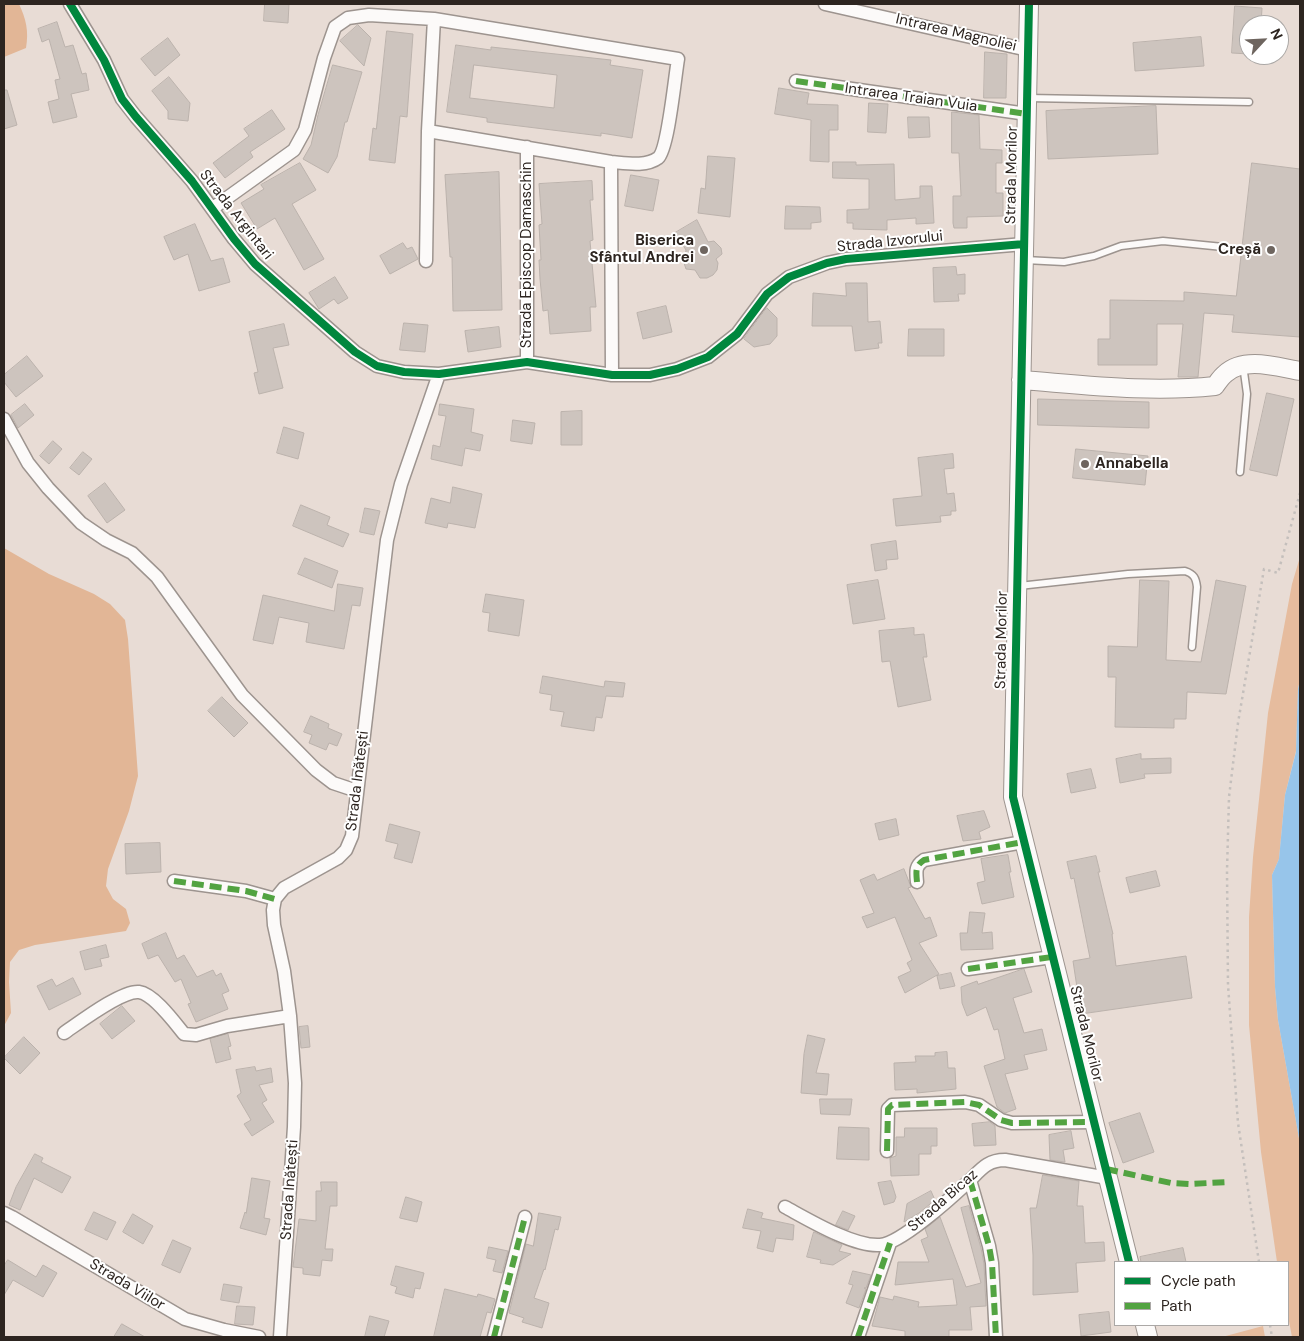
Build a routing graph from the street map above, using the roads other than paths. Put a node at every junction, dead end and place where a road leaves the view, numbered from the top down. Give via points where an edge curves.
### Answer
1 (70, 4) edge
2 (826, 4) edge
3 (1029, 4) edge
4 (434, 19) junction
5 (1028, 50) junction
6 (796, 81) dead end
7 (1250, 102) dead end
8 (1027, 106) junction
9 (428, 131) junction
10 (527, 147) junction
11 (611, 162) junction
12 (213, 208) junction
13 (1223, 247) dead end
14 (1024, 252) junction
15 (426, 261) dead end
16 (527, 362) junction
17 (1243, 364) junction
18 (1300, 370) edge
19 (439, 374) junction
20 (612, 375) junction
21 (1021, 380) junction
22 (4, 419) edge
23 (1240, 472) dead end
24 (1017, 586) junction
25 (1192, 647) dead end
26 (357, 791) junction
27 (1023, 842) junction
28 (174, 881) dead end
29 (917, 882) dead end
30 (275, 899) junction
31 (1052, 957) junction
32 (968, 969) dead end
33 (290, 1016) junction
34 (64, 1033) dead end
35 (1094, 1122) junction
36 (887, 1151) dead end
37 (1108, 1178) junction
38 (970, 1180) junction
39 (785, 1207) dead end
40 (4, 1213) edge
41 (525, 1217) dead end
42 (890, 1243) junction
43 (1129, 1261) edge
44 (259, 1337) edge
45 (280, 1337) edge
46 (494, 1337) edge
47 (858, 1337) edge
48 (996, 1337) edge

1 - 12 street, Strada Argintari via 104,60 122,99
2 - 5 street, Intrarea Magnoliei
3 - 5 street, Strada Morilor
4 - 9 street
4 - 11 street via 678,59 665,145 658,158 642,163
4 - 12 street via 370,15 348,18 335,27 305,130 294,150
5 - 8 street, Strada Morilor
6 - 8 street, Intrarea Traian Vuia
7 - 8 lane
8 - 14 street, Strada Morilor
9 - 10 street
9 - 15 street
10 - 11 street
10 - 16 street, Strada Episcop Damaschin
11 - 20 street
12 - 19 street, Strada Argintari via 255,264 355,352 377,366
13 - 14 lane via 1163,241 1121,246 1064,262
14 - 20 street, Strada Izvorului via 827,262 795,274 778,285 757,305 737,334 708,357 650,375
14 - 21 street, Strada Morilor
16 - 19 street, Strada Izvorului
16 - 20 street, Strada Izvorului
17 - 18 street
17 - 21 street via 1225,373 1215,386 1192,389 1133,389
17 - 23 lane via 1247,394
19 - 26 street, Strada Inătești via 401,484 387,540
21 - 24 street, Strada Morilor
22 - 26 street via 28,463 54,495 82,523 132,553 157,577 242,695 316,770 333,783
24 - 25 lane via 1185,571 1193,574 1197,587
24 - 27 street, Strada Morilor via 1012,783
26 - 30 street, Strada Inătești via 352,836 346,850 338,858 284,888
27 - 29 street via 924,860 916,869
27 - 31 street, Strada Morilor
28 - 30 street via 246,891
30 - 33 street, Strada Inătești via 272,910
31 - 32 street
31 - 35 street, Strada Morilor
33 - 34 street via 196,1035 184,1034 151,998 140,992 126,994 103,1006
33 - 45 street, Strada Inătești via 294,1127
35 - 36 street via 1012,1123 1001,1120 979,1105 965,1102 892,1105 888,1109
35 - 37 street, Strada Morilor
37 - 38 street, Strada Bicaz via 997,1160 984,1166
37 - 43 street, Strada Morilor
38 - 42 street, Strada Bicaz
38 - 48 street via 992,1263
39 - 42 street via 858,1243
40 - 44 street, Strada Viilor via 185,1319
41 - 46 street
42 - 47 street

